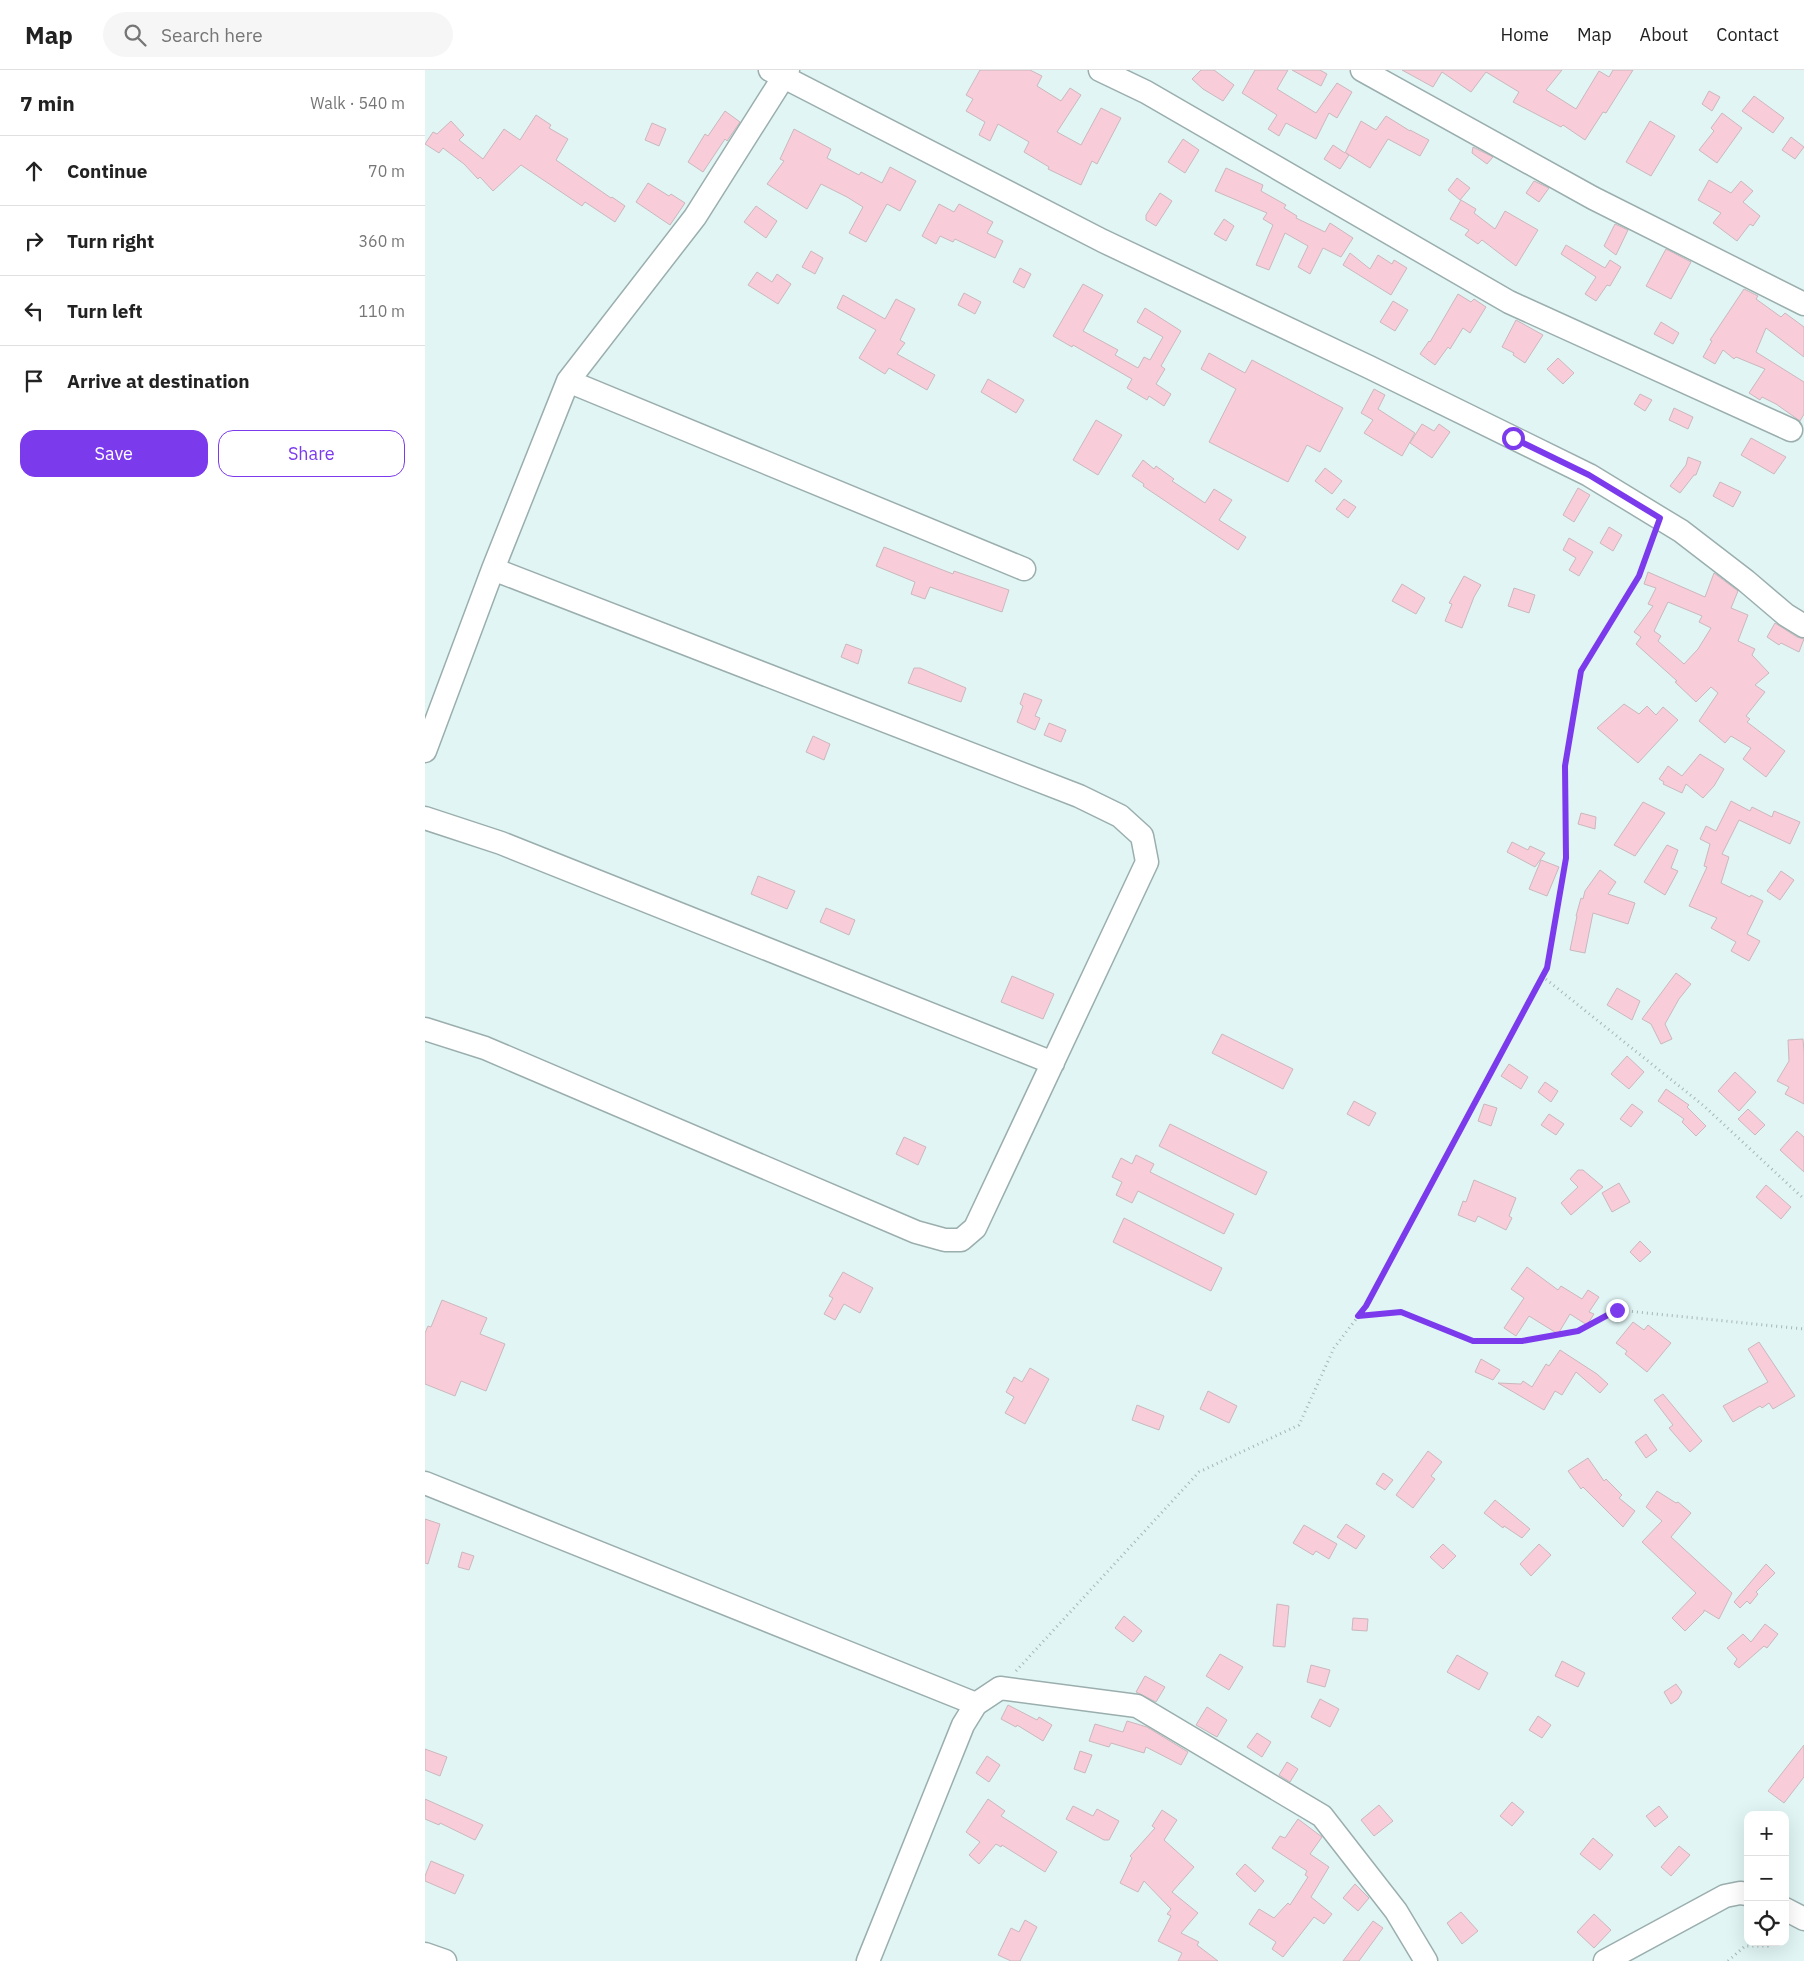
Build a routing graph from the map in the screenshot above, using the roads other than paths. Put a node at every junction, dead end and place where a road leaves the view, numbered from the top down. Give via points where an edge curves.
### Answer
1 (1100, 70) edge
2 (1362, 70) edge
3 (781, 72) edge
4 (1804, 304) edge
5 (568, 381) junction
6 (1791, 430) dead end
7 (1024, 568) dead end
8 (493, 569) junction
9 (1804, 626) edge
10 (425, 751) edge
11 (425, 818) edge
12 (425, 1029) edge
13 (1053, 1063) junction
14 (425, 1483) edge
15 (976, 1704) junction
16 (1744, 1894) edge
17 (1789, 1911) edge
18 (1804, 1920) edge
19 (425, 1954) edge
20 (445, 1961) edge
21 (868, 1961) edge
22 (1426, 1961) edge
23 (1605, 1961) edge

1 - 6 street via 1146,92 1509,302
2 - 4 street via 1593,198
3 - 5 street via 695,217
3 - 9 street via 1103,241 1553,456 1681,531
5 - 7 street
5 - 8 street
8 - 10 street
8 - 13 street via 1079,796 1120,816 1142,836 1147,862
11 - 13 street via 501,843
12 - 13 street via 485,1048 916,1232 945,1240 961,1240 975,1228
14 - 15 street
15 - 21 street via 963,1725
15 - 22 street via 1000,1688 1137,1706 1321,1816 1396,1911
16 - 23 street via 1725,1896
17 - 18 street
19 - 20 street

